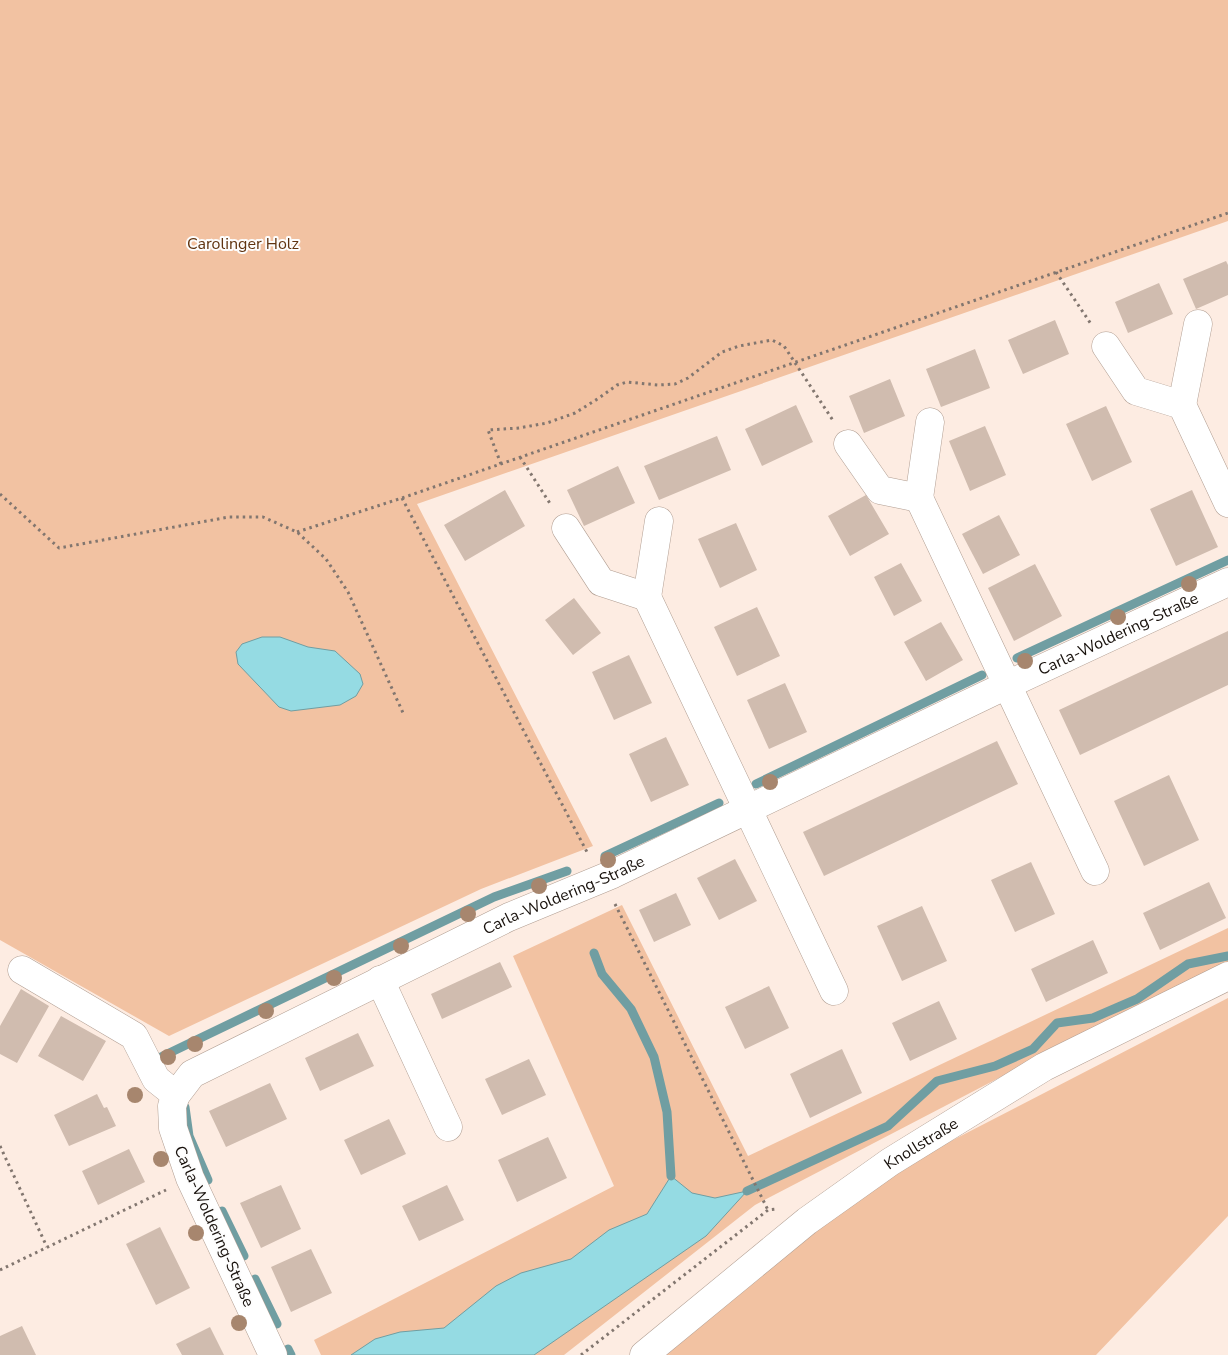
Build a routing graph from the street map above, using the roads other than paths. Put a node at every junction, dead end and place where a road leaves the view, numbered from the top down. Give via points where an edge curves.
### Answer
1 (1198, 324) dead end
2 (1106, 346) road end
3 (1182, 405) junction
4 (930, 422) dead end
5 (848, 444) road end
6 (919, 498) junction
7 (1228, 503) edge
8 (659, 521) dead end
9 (566, 528) road end
10 (1228, 582) edge
11 (647, 598) junction
12 (1007, 685) junction
13 (747, 811) junction
14 (1095, 871) dead end
15 (22, 970) dead end
16 (1228, 976) edge
17 (380, 980) junction
18 (834, 991) dead end
19 (176, 1095) junction
20 (448, 1127) dead end
21 (273, 1355) edge
22 (644, 1355) edge

1 - 3 street
2 - 3 street via 1136,391
3 - 7 street
4 - 6 street
5 - 6 street via 880,490
6 - 12 street
8 - 11 street
9 - 11 street via 601,582
10 - 12 street, Carla-Woldering-Straße
11 - 13 street
12 - 13 street, Carla-Woldering-Straße
12 - 14 street
13 - 17 street, Carla-Woldering-Straße via 601,879 509,917
13 - 18 street
15 - 19 street via 134,1036 156,1079
16 - 22 street, Knollstraße via 1044,1067 890,1162 807,1221
17 - 19 street, Carla-Woldering-Straße via 192,1074
17 - 20 street
19 - 21 street, Carla-Woldering-Straße via 172,1106 173,1128 190,1178

